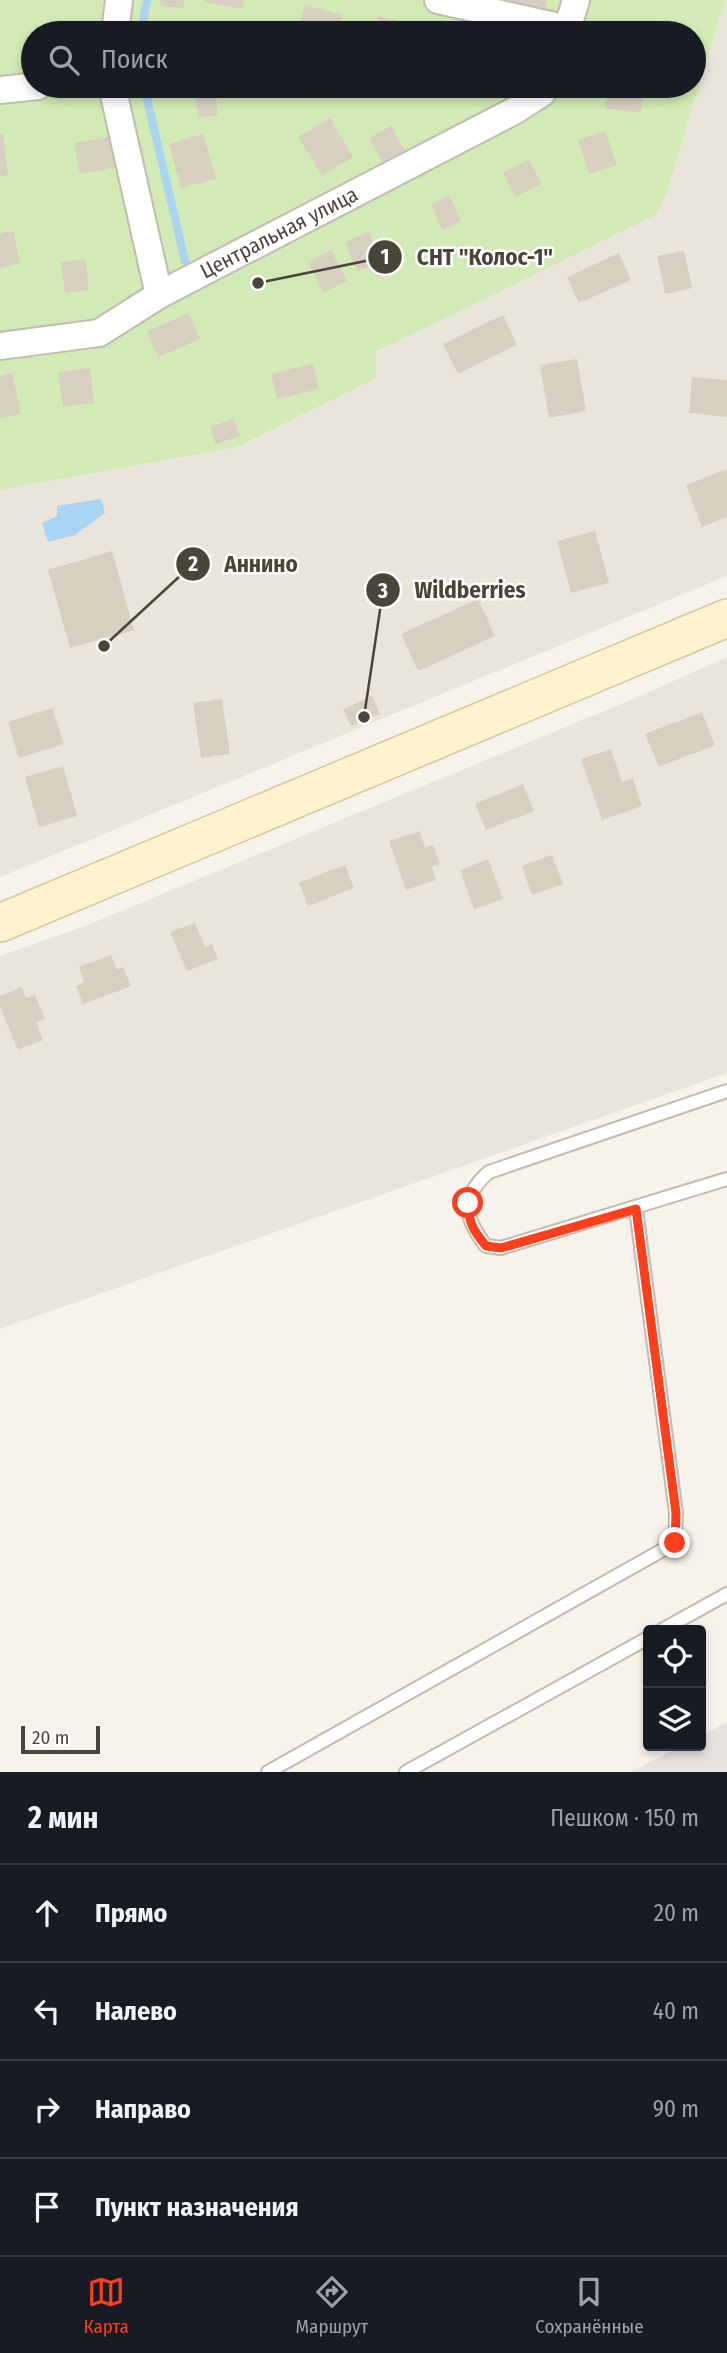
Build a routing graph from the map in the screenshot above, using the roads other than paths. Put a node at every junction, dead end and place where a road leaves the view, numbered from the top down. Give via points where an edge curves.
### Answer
1 (119, 0) edge
2 (438, 0) edge
3 (576, 0) edge
4 (117, 21) edge
5 (525, 21) edge
6 (570, 21) edge
7 (21, 88) edge
8 (0, 90) edge
9 (116, 98) edge
10 (534, 98) edge
11 (159, 295) junction
12 (0, 346) edge
13 (727, 618) edge
14 (0, 923) edge
15 (727, 1091) edge
16 (727, 1179) edge
17 (636, 1209) junction
18 (727, 1594) edge
19 (671, 1625) edge
20 (643, 1641) edge
21 (268, 1772) edge
22 (406, 1772) edge

1 - 4 street
2 - 5 street
3 - 6 street
7 - 8 street
9 - 11 street
10 - 11 street, Центральная улица
11 - 12 street, Центральная улица via 99,333
13 - 14 main road
15 - 17 lane via 489,1172 476,1183 468,1203 475,1233 486,1246 501,1248
16 - 17 lane
17 - 21 lane via 676,1513 675,1543
18 - 19 lane
20 - 22 lane

